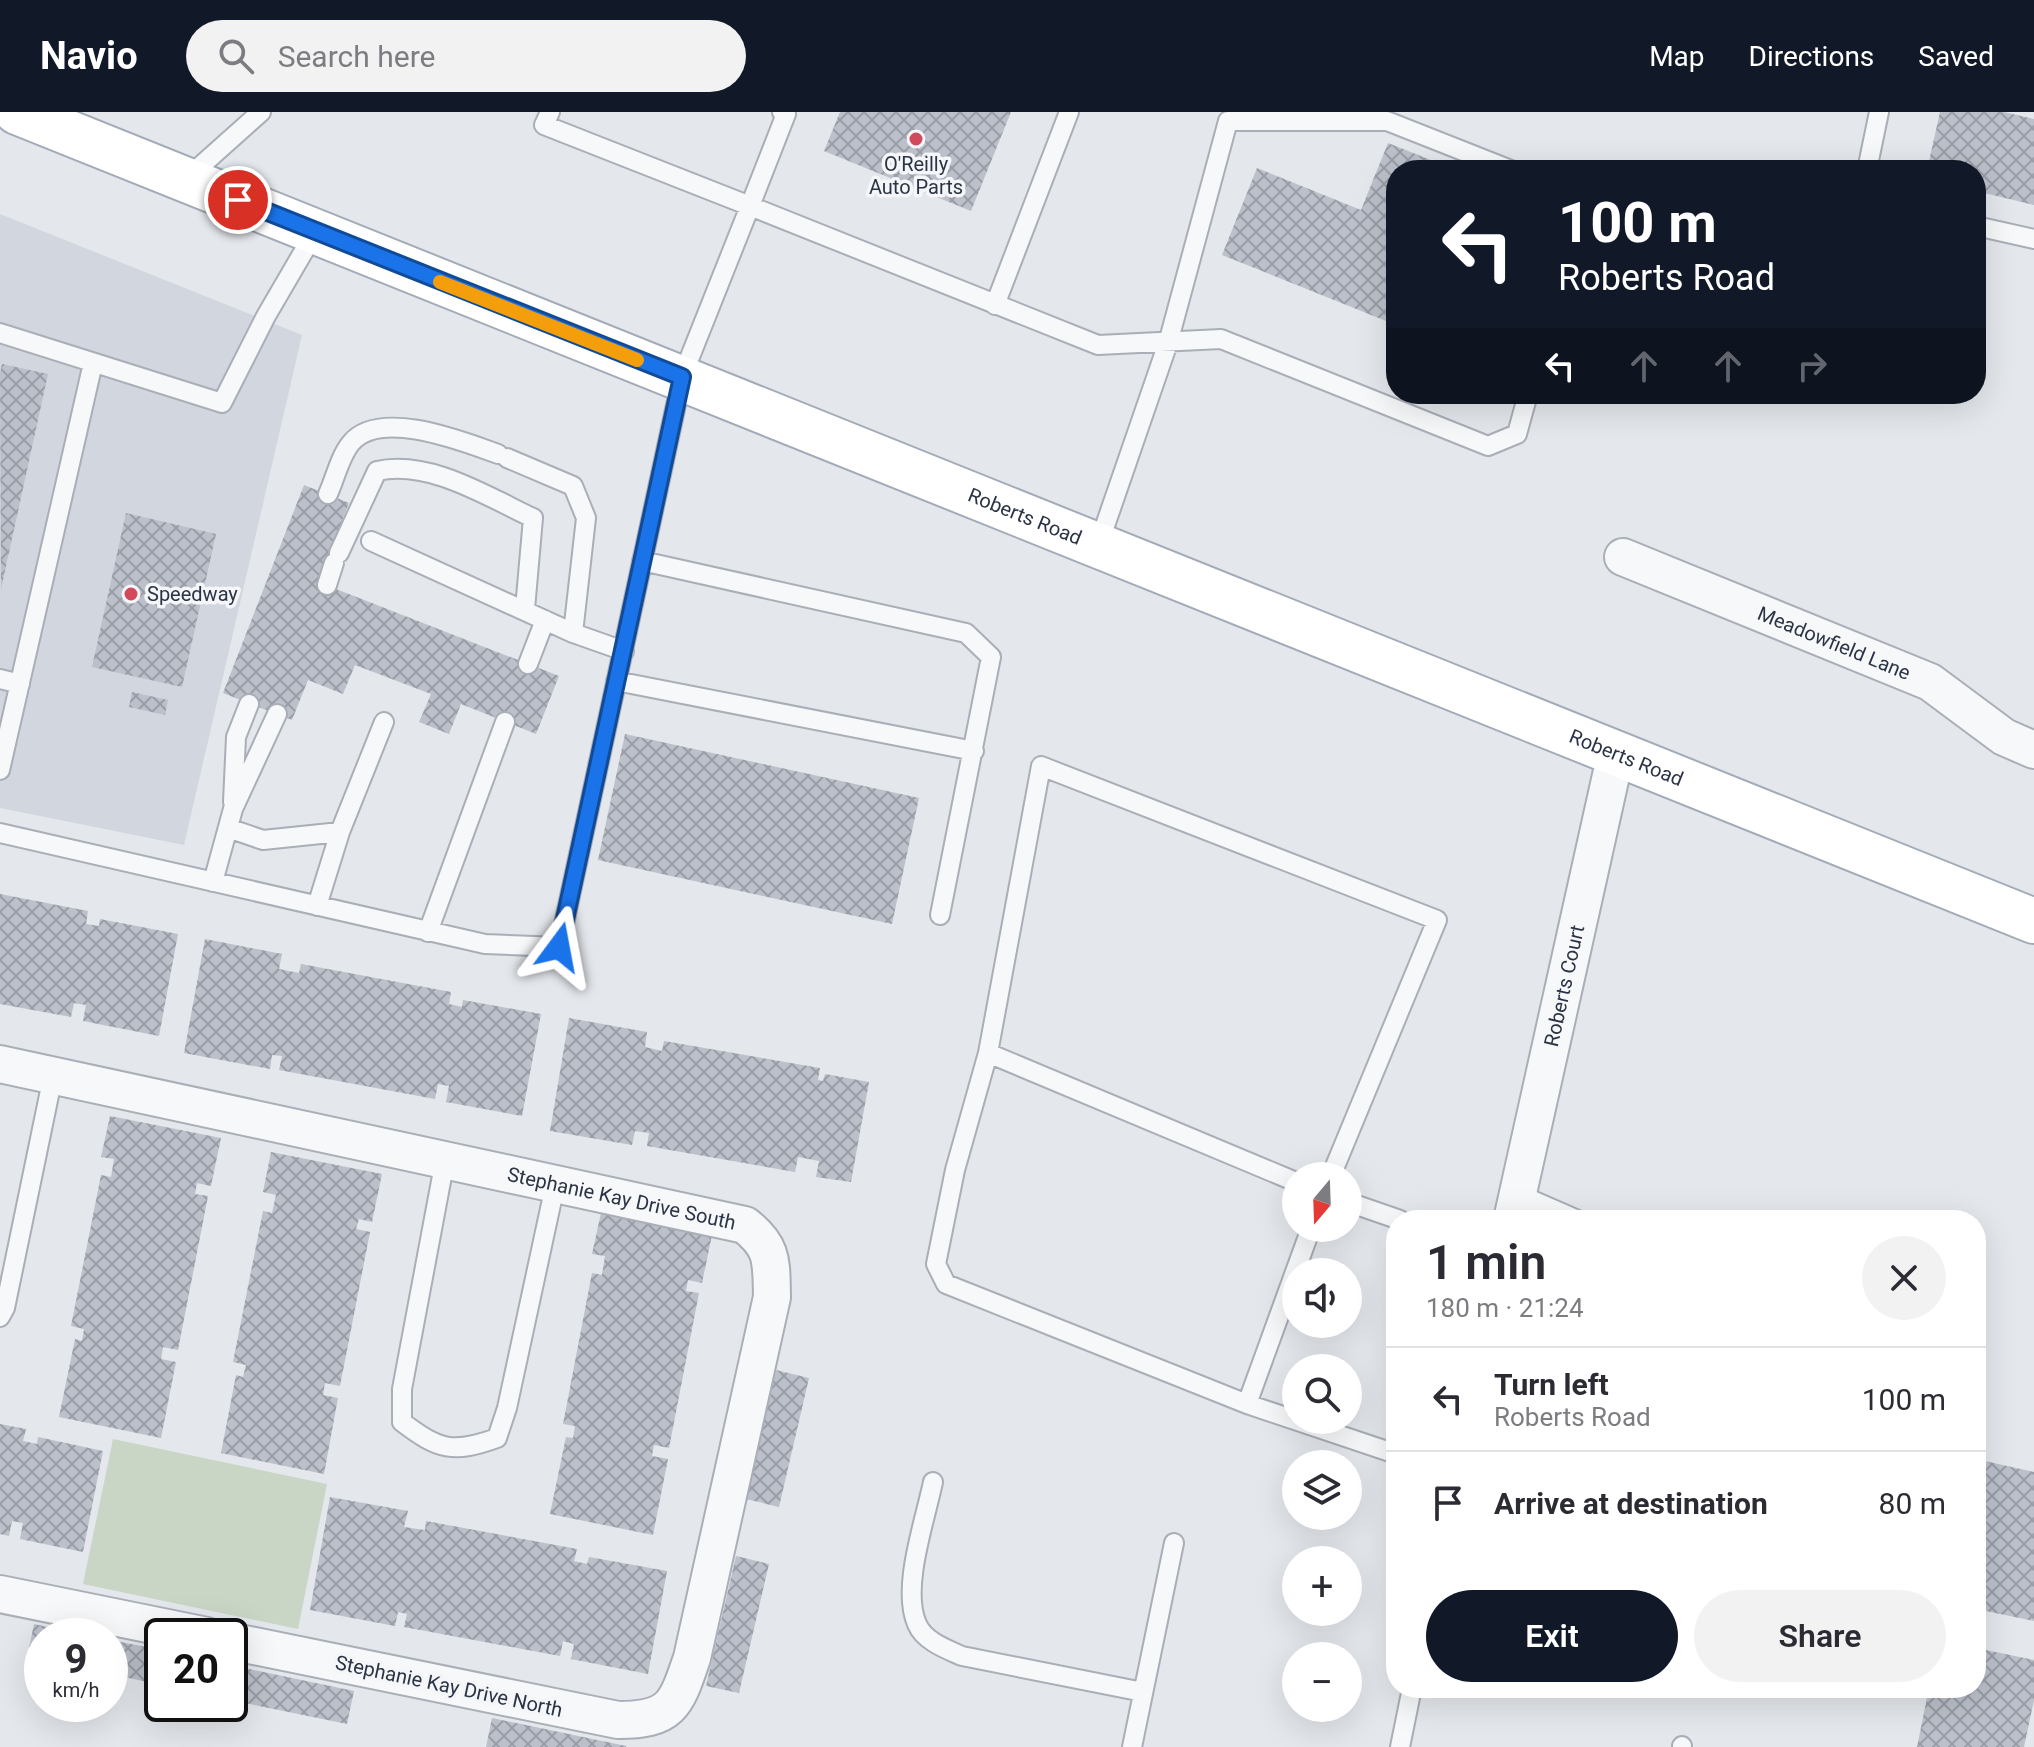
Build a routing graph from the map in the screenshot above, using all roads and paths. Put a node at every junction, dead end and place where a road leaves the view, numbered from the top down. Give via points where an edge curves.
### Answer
1 (17, 112) edge
2 (261, 112) edge
3 (550, 112) edge
4 (782, 112) edge
5 (1069, 112) edge
6 (1879, 112) edge
7 (1486, 160) edge
8 (1869, 160) edge
9 (186, 179) junction
10 (750, 206) junction
11 (1986, 228) edge
12 (315, 232) junction
13 (2034, 239) edge
14 (995, 305) junction
15 (0, 333) edge
16 (1168, 343) junction
17 (93, 363) junction
18 (682, 377) junction
19 (1525, 404) edge
20 (328, 494) dead end
21 (371, 541) dead end
22 (1098, 546) junction
23 (1623, 557) dead end
24 (642, 561) junction
25 (327, 585) dead end
26 (525, 609) junction
27 (545, 620) junction
28 (573, 633) junction
29 (624, 651) junction
30 (528, 664) dead end
31 (0, 679) edge
32 (616, 681) junction
33 (20, 684) junction
34 (249, 704) dead end
35 (277, 714) dead end
36 (384, 722) dead end
37 (505, 722) dead end
38 (2034, 750) edge
39 (974, 751) junction
40 (1616, 753) junction
41 (0, 770) edge
42 (233, 809) junction
43 (228, 828) junction
44 (340, 832) junction
45 (0, 833) edge
46 (213, 882) junction
47 (317, 906) junction
48 (940, 915) dead end
49 (2034, 921) edge
50 (428, 932) junction
51 (988, 1053) junction
52 (0, 1064) edge
53 (53, 1076) junction
54 (445, 1160) junction
55 (1337, 1162) edge
56 (1282, 1176) edge
57 (556, 1181) junction
58 (1362, 1207) edge
59 (1515, 1207) edge
60 (1386, 1215) edge
61 (1306, 1242) edge
62 (0, 1317) edge
63 (1247, 1404) junction
64 (1386, 1451) edge
65 (933, 1482) dead end
66 (1174, 1543) dead end
67 (0, 1594) edge
68 (144, 1623) edge
69 (248, 1645) edge
70 (1143, 1692) junction
71 (1410, 1698) edge
72 (667, 1711) joint
73 (1132, 1747) edge
74 (1400, 1747) edge

1 - 9 main road, Roberts Road
2 - 9 lane
3 - 10 lane via 544,125
4 - 10 lane via 786,114
5 - 14 lane
6 - 8 lane
7 - 16 lane via 1387,121 1228,121
9 - 12 main road, Roberts Road
10 - 14 lane
10 - 18 lane
11 - 13 lane
12 - 17 lane via 222,403
12 - 18 main road, Roberts Road
14 - 16 lane via 1098,345
15 - 17 lane
16 - 19 lane via 1221,339 1488,446 1517,434
16 - 22 lane
17 - 33 lane
18 - 22 main road, Roberts Road
18 - 24 lane
20 - 28 lane via 351,443 372,430 433,430 573,486 586,518
21 - 26 lane
22 - 40 main road, Roberts Road
23 - 38 street, Meadowfield Lane via 1930,682 1994,730
24 - 29 lane
24 - 39 lane via 966,633 991,657
25 - 26 lane via 377,471 394,467 455,482 533,518
26 - 27 lane
27 - 28 lane
27 - 30 lane
28 - 29 lane
29 - 32 lane
31 - 33 lane
32 - 39 lane
32 - 50 lane via 559,947 485,944
33 - 41 lane
34 - 42 lane via 236,737
35 - 42 lane
36 - 44 lane
37 - 50 lane
39 - 48 lane
40 - 49 main road, Roberts Road
40 - 59 street, Roberts Court
42 - 43 lane
43 - 44 lane via 263,840
43 - 46 lane
44 - 47 lane
45 - 46 lane
46 - 47 lane
47 - 50 lane
51 - 55 lane via 1041,766 1437,920
51 - 56 lane
51 - 63 lane via 955,1170 936,1264 946,1284
52 - 53 street, Stephanie Kay Drive South
53 - 54 street, Stephanie Kay Drive South
53 - 62 lane
54 - 57 street, Stephanie Kay Drive South
54 - 57 lane via 402,1389 402,1422 444,1448 471,1447 497,1438
57 - 72 street, Stephanie Kay Drive South via 745,1225 762,1238 770,1256 772,1297 692,1658 679,1695
58 - 60 lane
61 - 63 lane
63 - 64 lane
65 - 70 lane via 911,1601 918,1627 937,1646 962,1656
66 - 70 lane
67 - 68 street
69 - 72 street, Stephanie Kay Drive North via 618,1720 648,1720
70 - 73 lane
71 - 74 lane

